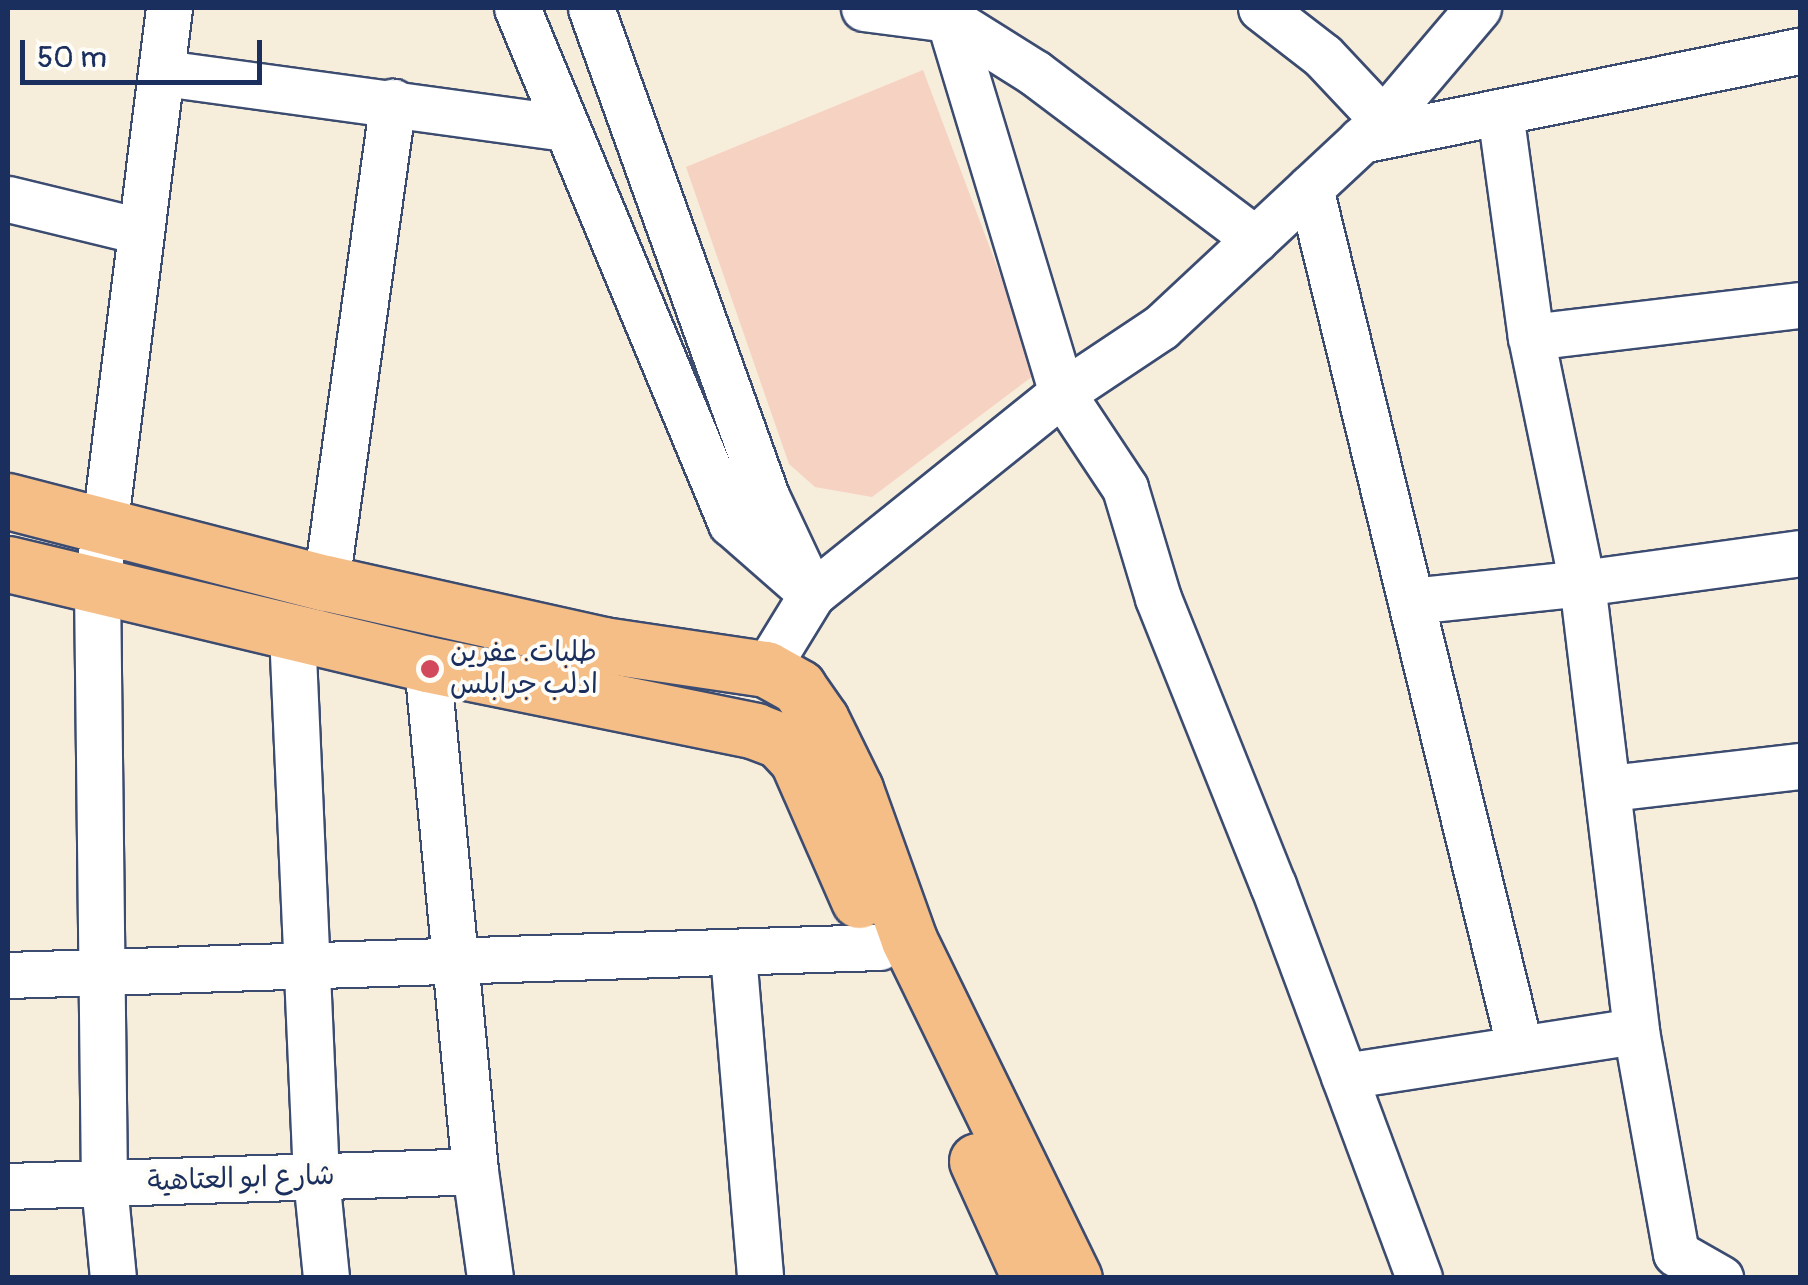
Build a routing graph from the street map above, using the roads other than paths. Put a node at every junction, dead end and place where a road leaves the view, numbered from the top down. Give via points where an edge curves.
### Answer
1 (169, 8) edge
2 (517, 8) edge
3 (592, 8) edge
4 (864, 8) edge
5 (1261, 8) edge
6 (1320, 8) edge
7 (1478, 8) edge
8 (945, 13) edge
9 (1800, 51) edge
10 (1323, 56) junction
11 (164, 73) junction
12 (393, 102) junction
13 (1500, 112) junction
14 (566, 128) junction
15 (1372, 130) junction
16 (1310, 188) junction
17 (8, 199) edge
18 (140, 230) junction
19 (1255, 239) junction
20 (1800, 305) edge
21 (1532, 337) junction
22 (1062, 392) junction
23 (8, 501) edge
24 (104, 525) junction
25 (1800, 553) edge
26 (8, 564) edge
27 (326, 583) junction
28 (1582, 583) junction
29 (97, 586) junction
30 (812, 594) junction
31 (1410, 600) junction
32 (292, 632) junction
33 (427, 664) junction
34 (766, 670) junction
35 (1800, 766) edge
36 (1610, 788) junction
37 (880, 947) junction
38 (733, 954) junction
39 (455, 962) junction
40 (307, 966) junction
41 (102, 973) junction
42 (8, 976) edge
43 (1636, 1032) junction
44 (1520, 1049) junction
45 (1344, 1076) junction
46 (475, 1171) junction
47 (316, 1177) junction
48 (104, 1184) junction
49 (8, 1186) edge
50 (1678, 1265) edge
51 (114, 1278) edge
52 (326, 1278) edge
53 (490, 1278) edge
54 (760, 1278) edge
55 (1030, 1278) edge
56 (1074, 1278) edge
57 (1419, 1278) edge
58 (1720, 1278) edge

1 - 11 street
2 - 14 street
3 - 30 street via 766,496
4 - 8 street
5 - 10 street
6 - 10 street
7 - 15 street
8 - 19 street via 1035,72
8 - 22 street
9 - 13 street
10 - 15 street
11 - 12 street
11 - 18 street
12 - 14 street
12 - 27 street
13 - 15 street
13 - 21 street
14 - 30 street via 731,523
15 - 16 street
16 - 19 street
16 - 31 street
17 - 18 street
18 - 24 street
19 - 22 street via 1161,327
20 - 21 street
21 - 28 street
22 - 30 street
22 - 45 street via 1125,488 1158,598
23 - 24 main road
24 - 27 main road
24 - 29 street
25 - 28 street
26 - 29 main road
27 - 34 main road via 603,645
28 - 31 street
28 - 36 street
29 - 32 main road
29 - 41 street
30 - 34 street
31 - 44 street
32 - 33 main road
32 - 40 street
33 - 37 main road via 779,740 798,760
33 - 39 street
34 - 56 main road via 798,687 821,720 855,789 909,940
35 - 36 street
36 - 43 street
37 - 38 street
37 - 55 main road
38 - 39 street
38 - 54 street
39 - 40 street
39 - 46 street
40 - 41 street
40 - 47 street
41 - 42 street
41 - 48 street
43 - 44 street
43 - 50 street
44 - 45 street
45 - 57 street
46 - 47 street, شارع ابو العتاهية
46 - 53 street
47 - 48 street, شارع ابو العتاهية
47 - 52 street
48 - 49 street, شارع ابو العتاهية
48 - 51 street
50 - 58 street

